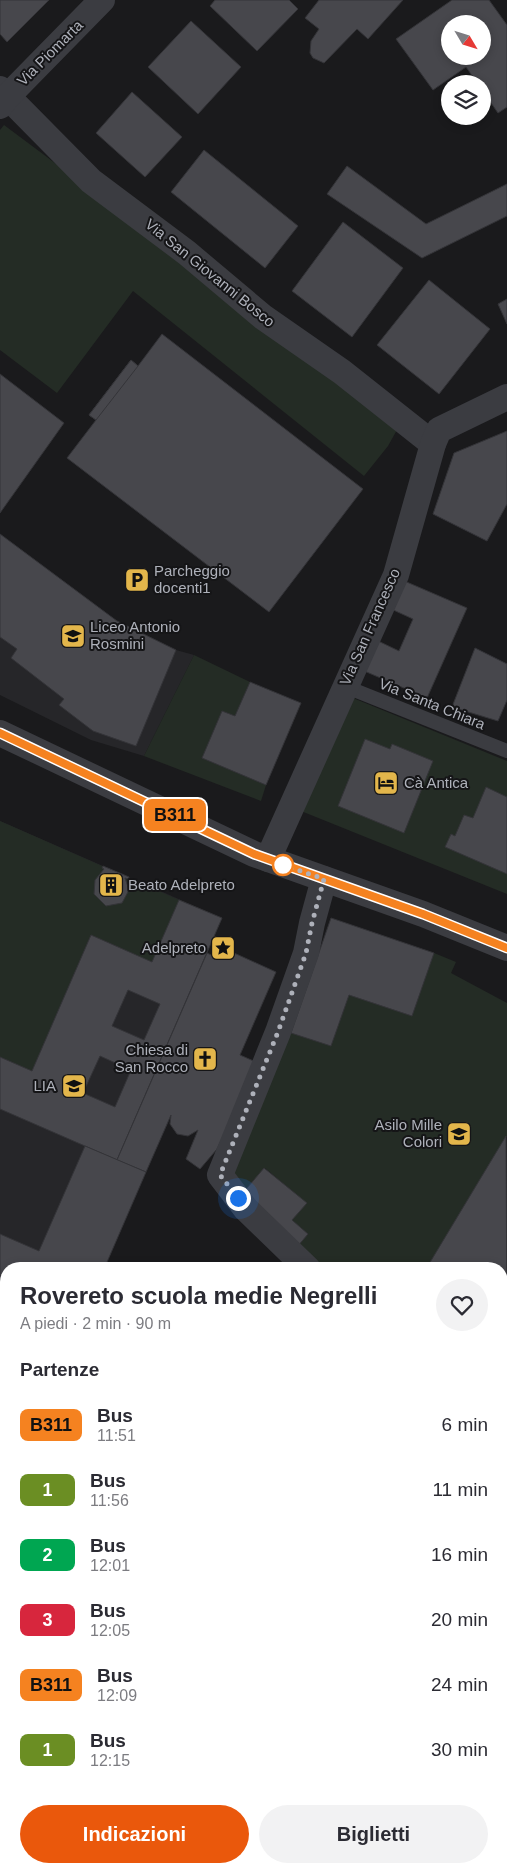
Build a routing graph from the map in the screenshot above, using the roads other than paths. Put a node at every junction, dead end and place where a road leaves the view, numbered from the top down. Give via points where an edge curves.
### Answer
1 (102, 0) edge
2 (3, 97) edge
3 (507, 397) edge
4 (433, 444) junction
5 (344, 686) junction
6 (0, 733) edge
7 (507, 751) edge
8 (268, 859) junction
9 (324, 879) junction
10 (507, 948) edge
11 (301, 1262) edge

1 - 2 street, Via Piomarta
2 - 4 street, Via San Giovanni Bosco via 91,181 187,253 263,317 342,372
3 - 4 street, Via San Francesco via 440,430
4 - 5 street, Via San Francesco via 396,575
5 - 7 lane, Via Santa Chiara
5 - 8 street, Via San Francesco
6 - 8 street
8 - 9 street
9 - 10 street
9 - 11 street via 306,953 220,1175 246,1209

